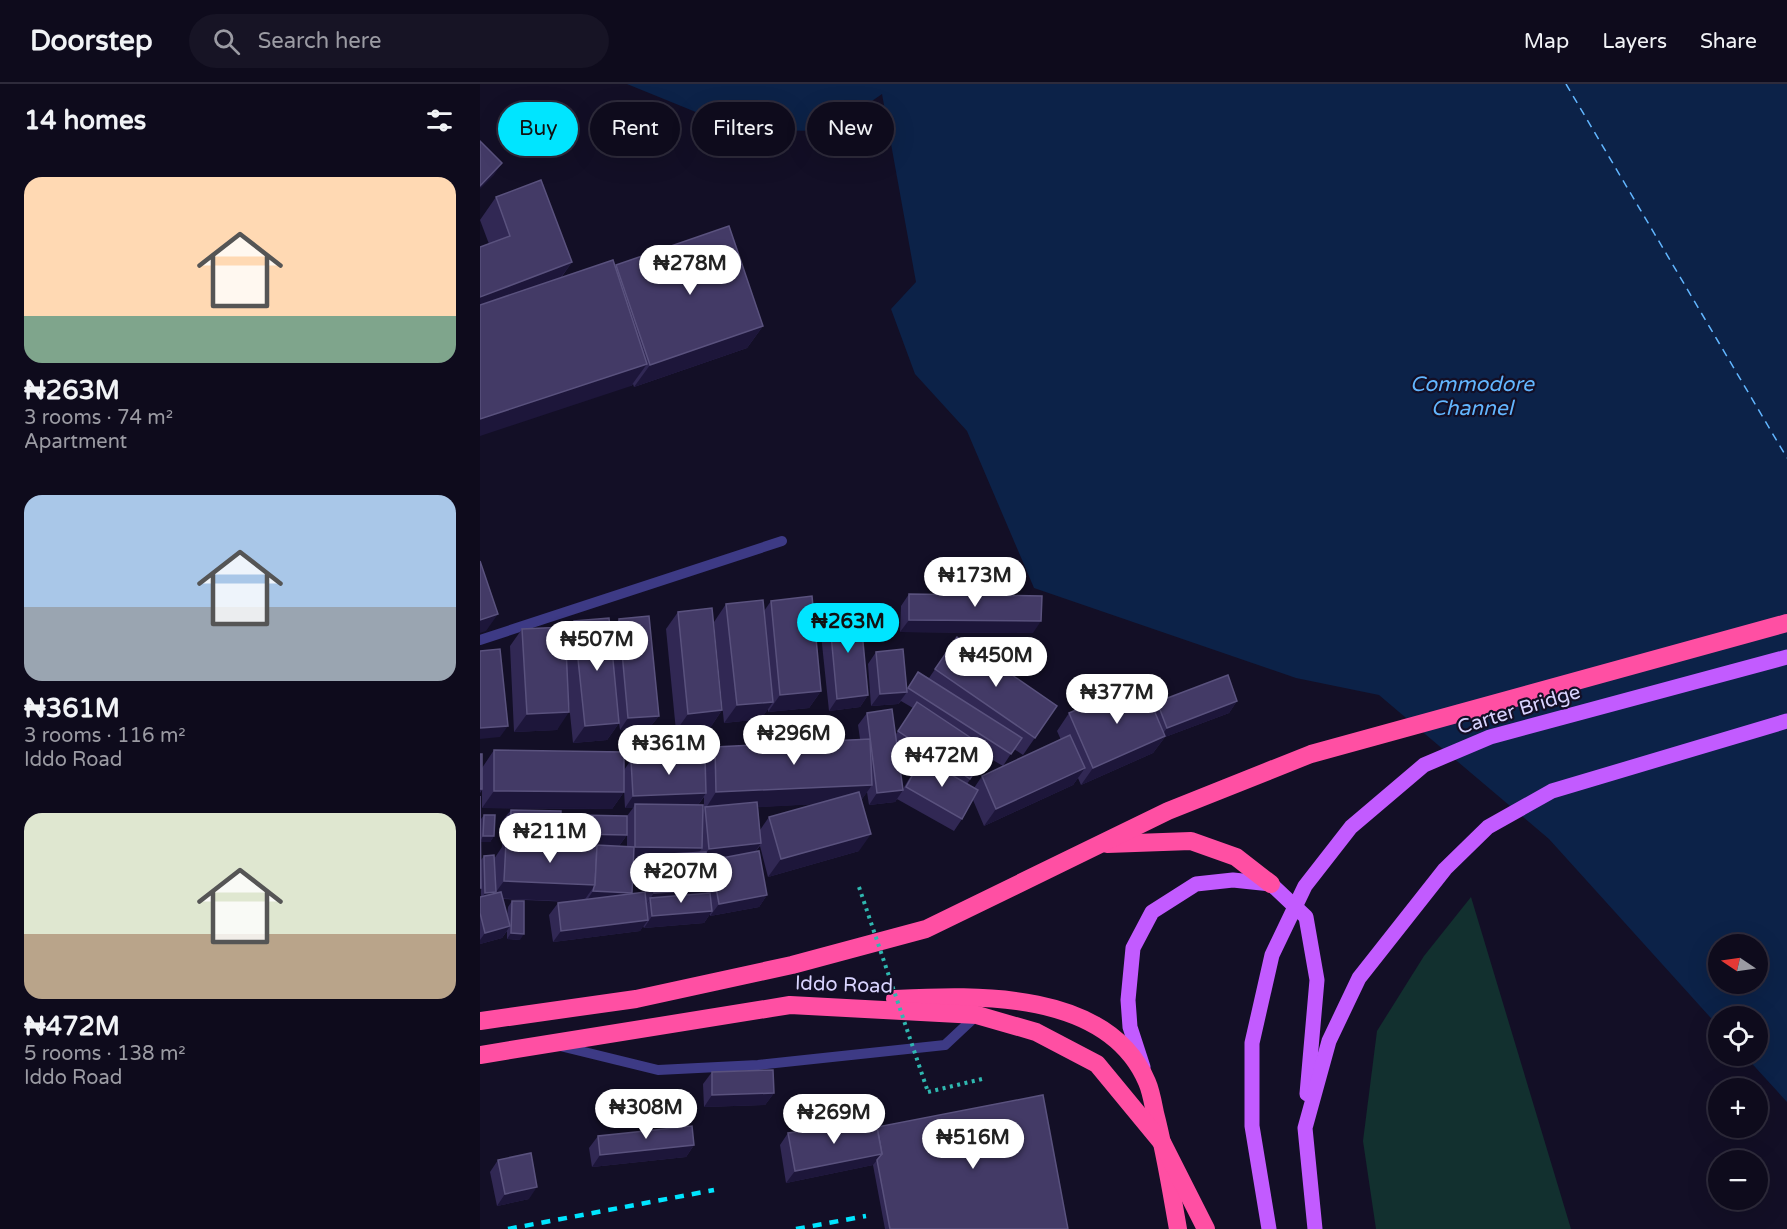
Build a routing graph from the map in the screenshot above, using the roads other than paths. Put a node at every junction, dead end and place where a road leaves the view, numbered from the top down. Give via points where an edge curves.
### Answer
1 (782, 540) dead end
2 (1787, 623) edge
3 (480, 640) edge
4 (1787, 657) edge
5 (1787, 721) edge
6 (1102, 844) junction
7 (1271, 884) junction
8 (790, 1005) junction
9 (977, 1015) junction
10 (480, 1021) edge
11 (554, 1044) junction
12 (480, 1054) edge
13 (1147, 1082) junction
14 (1305, 1128) junction
15 (1163, 1144) junction
16 (1178, 1229) edge
17 (1206, 1229) edge
18 (1269, 1229) edge
19 (1315, 1229) edge

1 - 3 lane
2 - 6 highway, Iddo Road via 1311,754 1178,807
4 - 18 main road, Carter Bridge, bridge via 1490,737 1424,765 1351,827 1305,886 1272,955 1252,1043 1252,1126
5 - 14 main road via 1552,791 1488,827 1445,869 1359,978 1329,1041
6 - 7 highway via 1191,841 1236,857
6 - 10 highway, Iddo Road via 926,929 792,965 636,999
7 - 13 main road via 1233,880 1196,884 1152,912 1133,948 1128,1000 1130,1027
7 - 14 main road via 1306,917 1317,980
8 - 9 highway, Iddo Road
8 - 11 highway, Iddo Road
8 - 13 highway via 999,998 1058,1009 1100,1028 1124,1047
9 - 11 lane via 945,1045 758,1065 658,1070
9 - 15 highway, Iddo Road via 1036,1032 1097,1064
11 - 12 highway, Iddo Road
13 - 15 highway
14 - 19 main road
15 - 16 highway
15 - 17 highway

